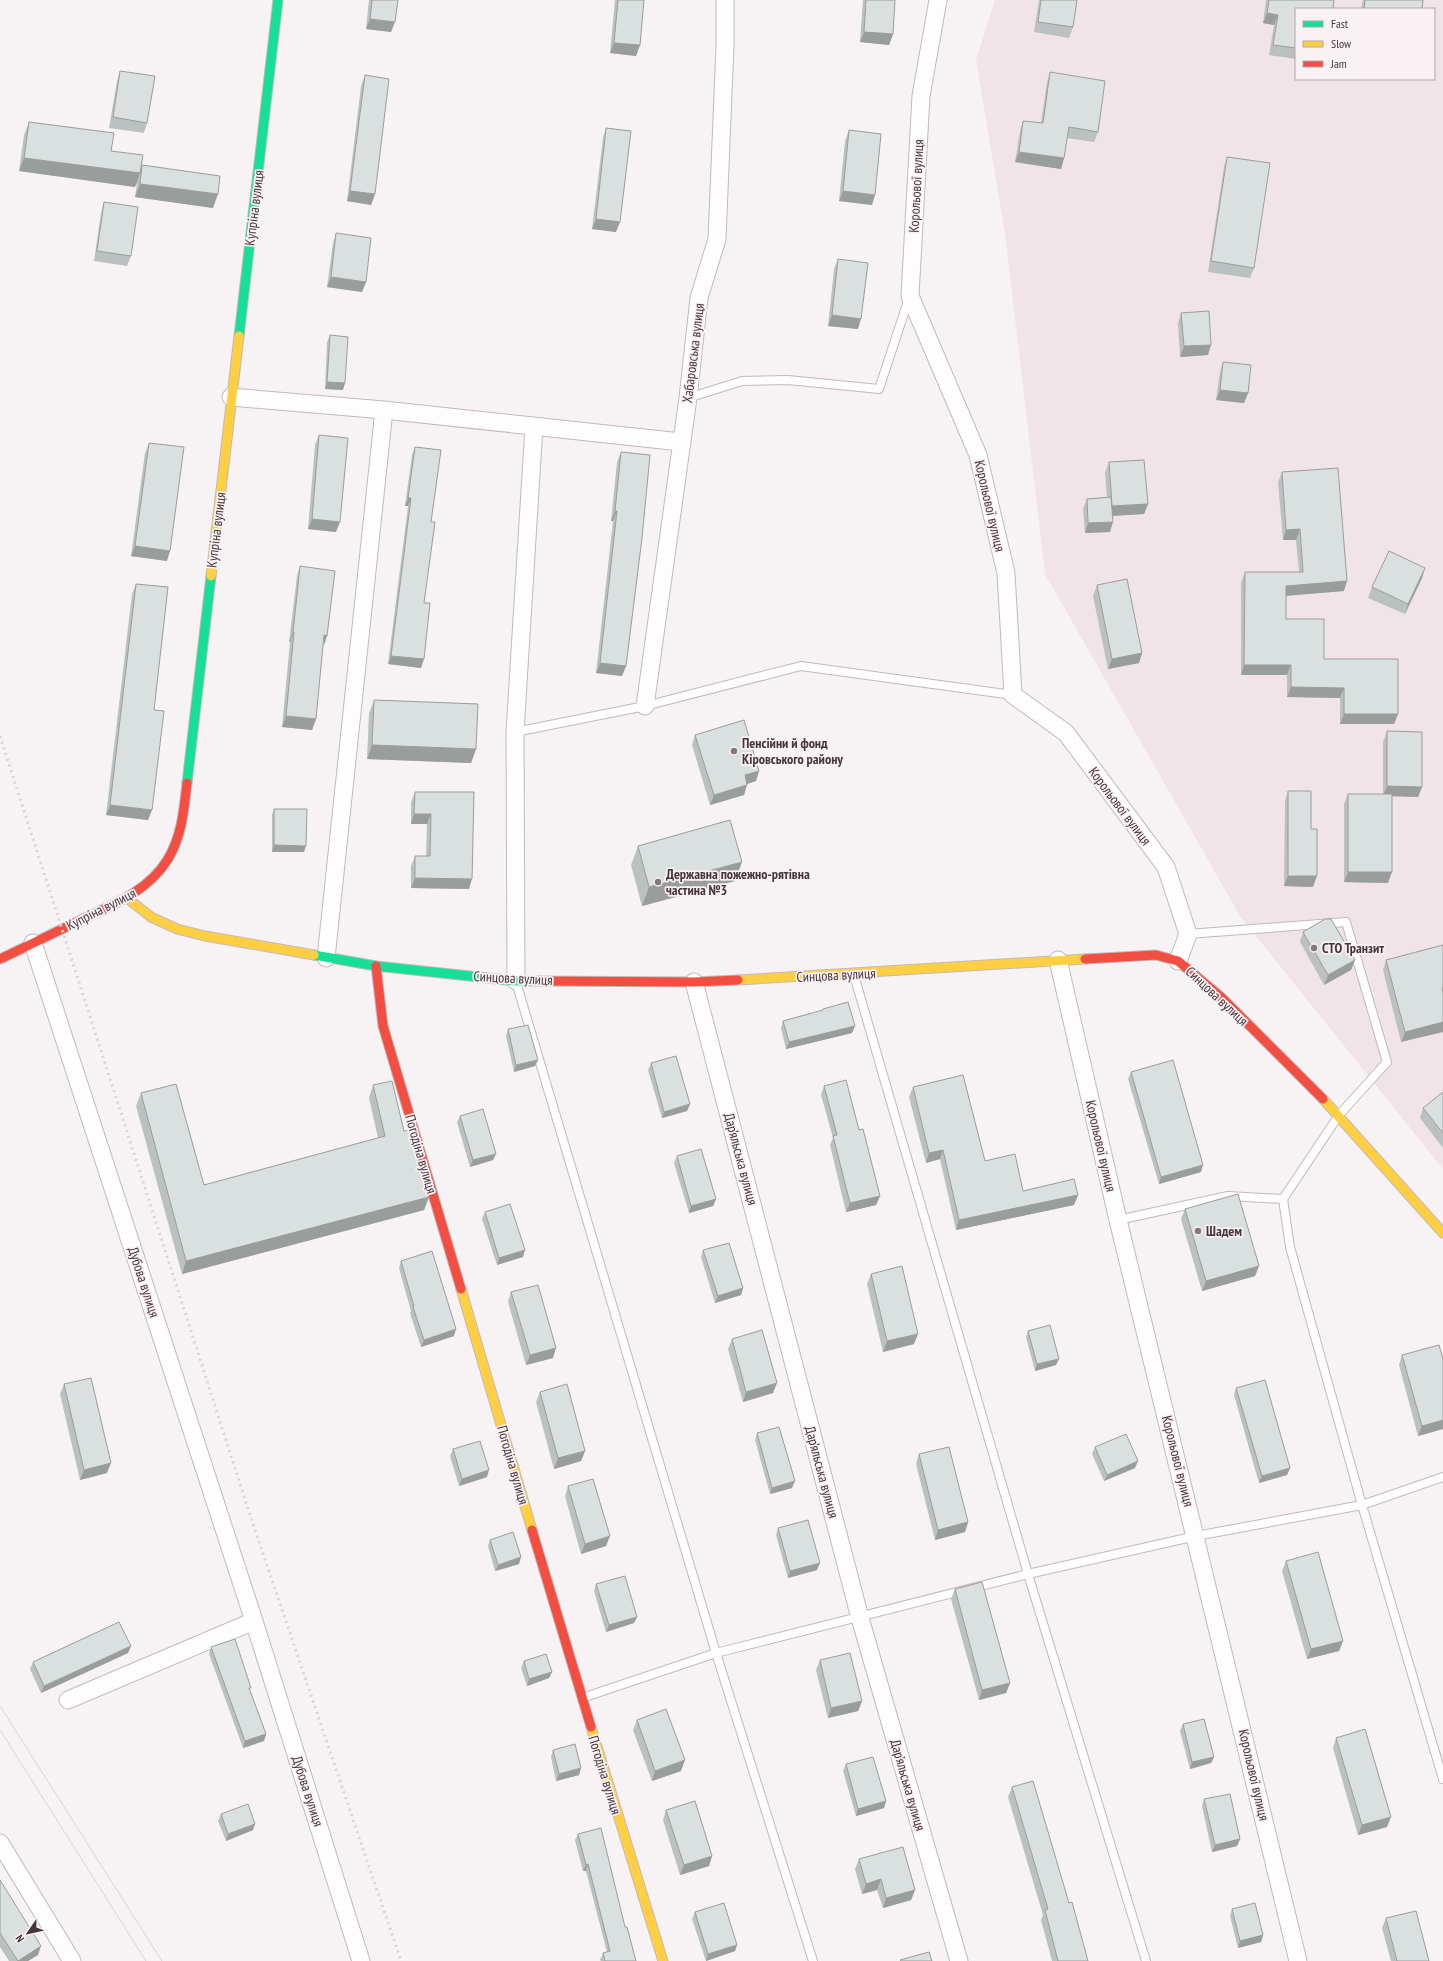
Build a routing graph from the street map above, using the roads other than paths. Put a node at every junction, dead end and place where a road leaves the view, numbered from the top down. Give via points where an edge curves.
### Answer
1 (278, 0) edge
2 (725, 0) edge
3 (938, 0) edge
4 (910, 296) junction
5 (231, 397) junction
6 (688, 398) junction
7 (384, 410) junction
8 (534, 426) junction
9 (681, 442) junction
10 (1012, 695) junction
11 (645, 706) junction
12 (515, 732) junction
13 (127, 898) junction
14 (1188, 934) junction
15 (33, 943) junction
16 (326, 958) junction
17 (0, 959) edge
18 (1058, 960) junction
19 (1178, 961) junction
20 (376, 966) junction
21 (853, 974) junction
22 (516, 981) junction
23 (694, 982) junction
24 (1339, 1115) junction
25 (1283, 1199) junction
26 (1118, 1220) junction
27 (1443, 1233) edge
28 (1443, 1477) edge
29 (1362, 1505) junction
30 (1196, 1536) junction
31 (1028, 1574) junction
32 (860, 1618) junction
33 (254, 1621) junction
34 (716, 1653) junction
35 (582, 1698) junction
36 (68, 1700) dead end
37 (1443, 1779) edge
38 (0, 1843) edge
39 (72, 1961) edge
40 (361, 1961) edge
41 (663, 1961) edge
42 (813, 1961) edge
43 (959, 1961) edge
44 (1146, 1961) edge
45 (1298, 1961) edge

1 - 5 street, Купріна вулиця
2 - 6 street, Хабаровська вулиця via 717,240 699,298
3 - 4 street, Корольової вулиця via 921,96
4 - 6 lane via 879,389 788,380 742,381
4 - 10 street, Корольової вулиця via 978,455 1006,573
5 - 7 street
5 - 13 street, Купріна вулиця via 182,825 176,846 162,869 146,886
6 - 9 street, Хабаровська вулиця
7 - 8 street
7 - 16 street
8 - 9 street
8 - 12 street
9 - 11 street, Хабаровська вулиця
10 - 11 lane via 802,666
10 - 14 street, Корольової вулиця via 1066,733 1161,860 1166,867
11 - 12 lane
12 - 22 street
13 - 15 street, Купріна вулиця
13 - 16 street, Синцова вулиця via 151,918 177,929
14 - 19 street
14 - 24 lane via 1346,922 1387,1062
15 - 17 street, Купріна вулиця
15 - 33 street, Дубова вулиця
16 - 20 street, Синцова вулиця
18 - 19 street, Синцова вулиця via 1156,955
18 - 21 street, Синцова вулиця
18 - 26 street, Корольової вулиця
19 - 24 street, Синцова вулиця via 1222,998
20 - 22 street, Синцова вулиця
20 - 35 street, Погодіна вулиця via 383,1026
21 - 23 street, Синцова вулиця
21 - 31 lane
22 - 23 street, Синцова вулиця
22 - 34 lane
23 - 32 street, Дар’яльська вулиця
24 - 25 lane
24 - 27 street, Синцова вулиця
25 - 26 lane via 1228,1196
25 - 29 lane via 1290,1247
26 - 30 street, Корольової вулиця
28 - 29 lane
29 - 30 lane
29 - 37 lane
30 - 31 lane
30 - 45 street, Корольової вулиця
31 - 32 lane
31 - 44 lane
32 - 34 lane
32 - 43 street, Дар’яльська вулиця
33 - 36 street
33 - 40 street, Дубова вулиця
34 - 35 lane
34 - 42 lane
35 - 41 street, Погодіна вулиця
38 - 39 street

